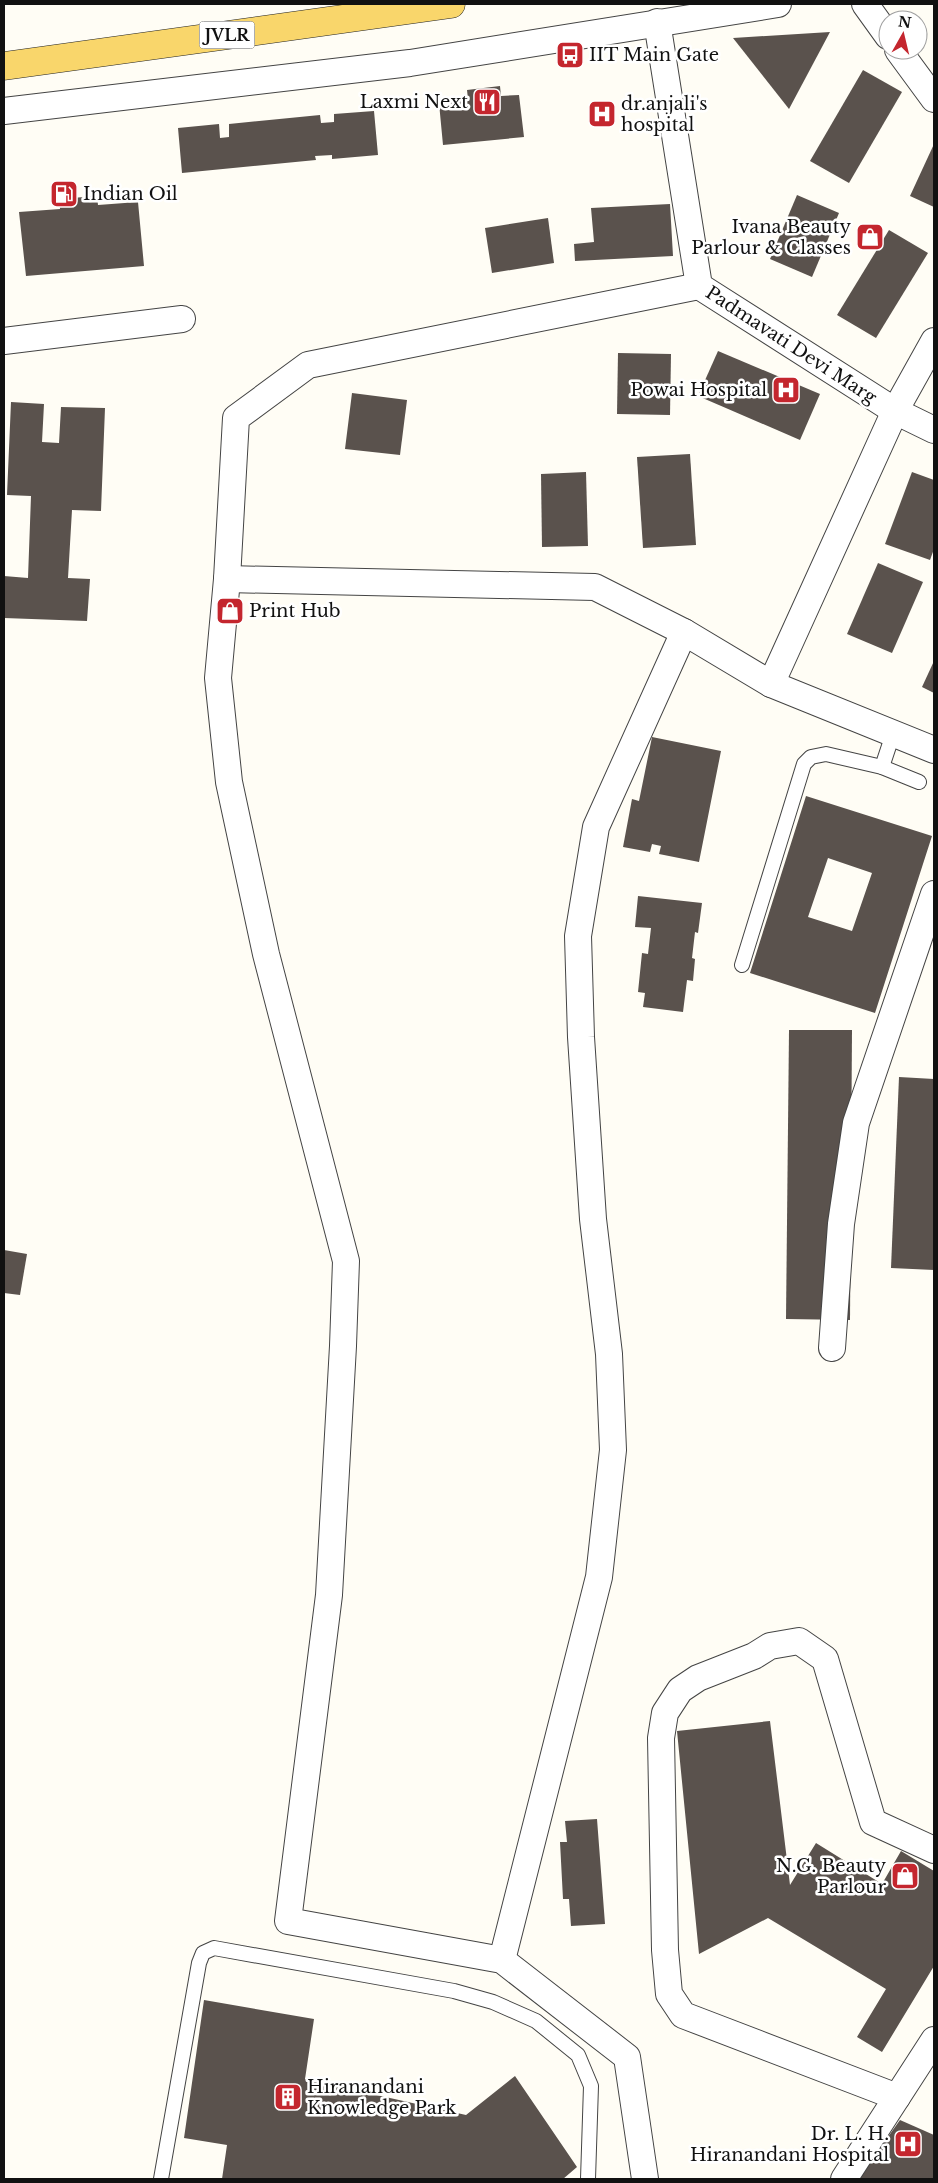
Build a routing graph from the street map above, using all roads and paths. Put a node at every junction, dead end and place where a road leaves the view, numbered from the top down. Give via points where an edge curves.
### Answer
1 (450, 4) edge
2 (778, 4) edge
3 (865, 4) edge
4 (657, 22) junction
5 (878, 22) edge
6 (905, 60) edge
7 (4, 66) edge
8 (934, 99) edge
9 (4, 111) edge
10 (699, 286) junction
11 (182, 319) dead end
12 (4, 341) edge
13 (934, 341) edge
14 (895, 411) junction
15 (934, 430) edge
16 (227, 579) junction
17 (684, 632) junction
18 (771, 684) junction
19 (893, 734) junction
20 (934, 750) edge
21 (882, 768) junction
22 (918, 782) dead end
23 (934, 894) edge
24 (742, 965) dead end
25 (832, 1348) dead end
26 (934, 1850) edge
27 (502, 1960) junction
28 (934, 2040) edge
29 (897, 2097) junction
30 (160, 2179) edge
31 (588, 2179) edge
32 (645, 2179) edge
33 (844, 2179) edge

1 - 7 main road, JVLR
2 - 4 street
3 - 5 street
4 - 9 street via 410,63
4 - 10 street, Padmavati Devi Marg
6 - 8 street
10 - 14 street, Padmavati Devi Marg
10 - 16 street via 308,365 236,418
11 - 12 street
13 - 14 street
14 - 15 street, Padmavati Devi Marg
14 - 18 street
16 - 17 street via 595,587
16 - 27 street via 218,678 229,782 266,954 346,1261 329,1595 288,1921
17 - 18 street
17 - 27 street via 596,827 578,936 584,1085 609,1354 613,1450 599,1577
18 - 19 street
19 - 20 street
19 - 21 lane
21 - 22 lane
21 - 24 lane via 826,754 810,757 804,764
23 - 25 street via 856,1122 841,1224
26 - 29 street via 872,1822 825,1659 799,1641 770,1646 754,1656 698,1678 680,1690 665,1713 661,1738 665,1950 669,1994 683,2015
27 - 32 street via 627,2057
28 - 29 street
29 - 33 street
30 - 31 lane via 200,1957 214,1948 454,1991 493,2002 536,2021 578,2055 591,2086

